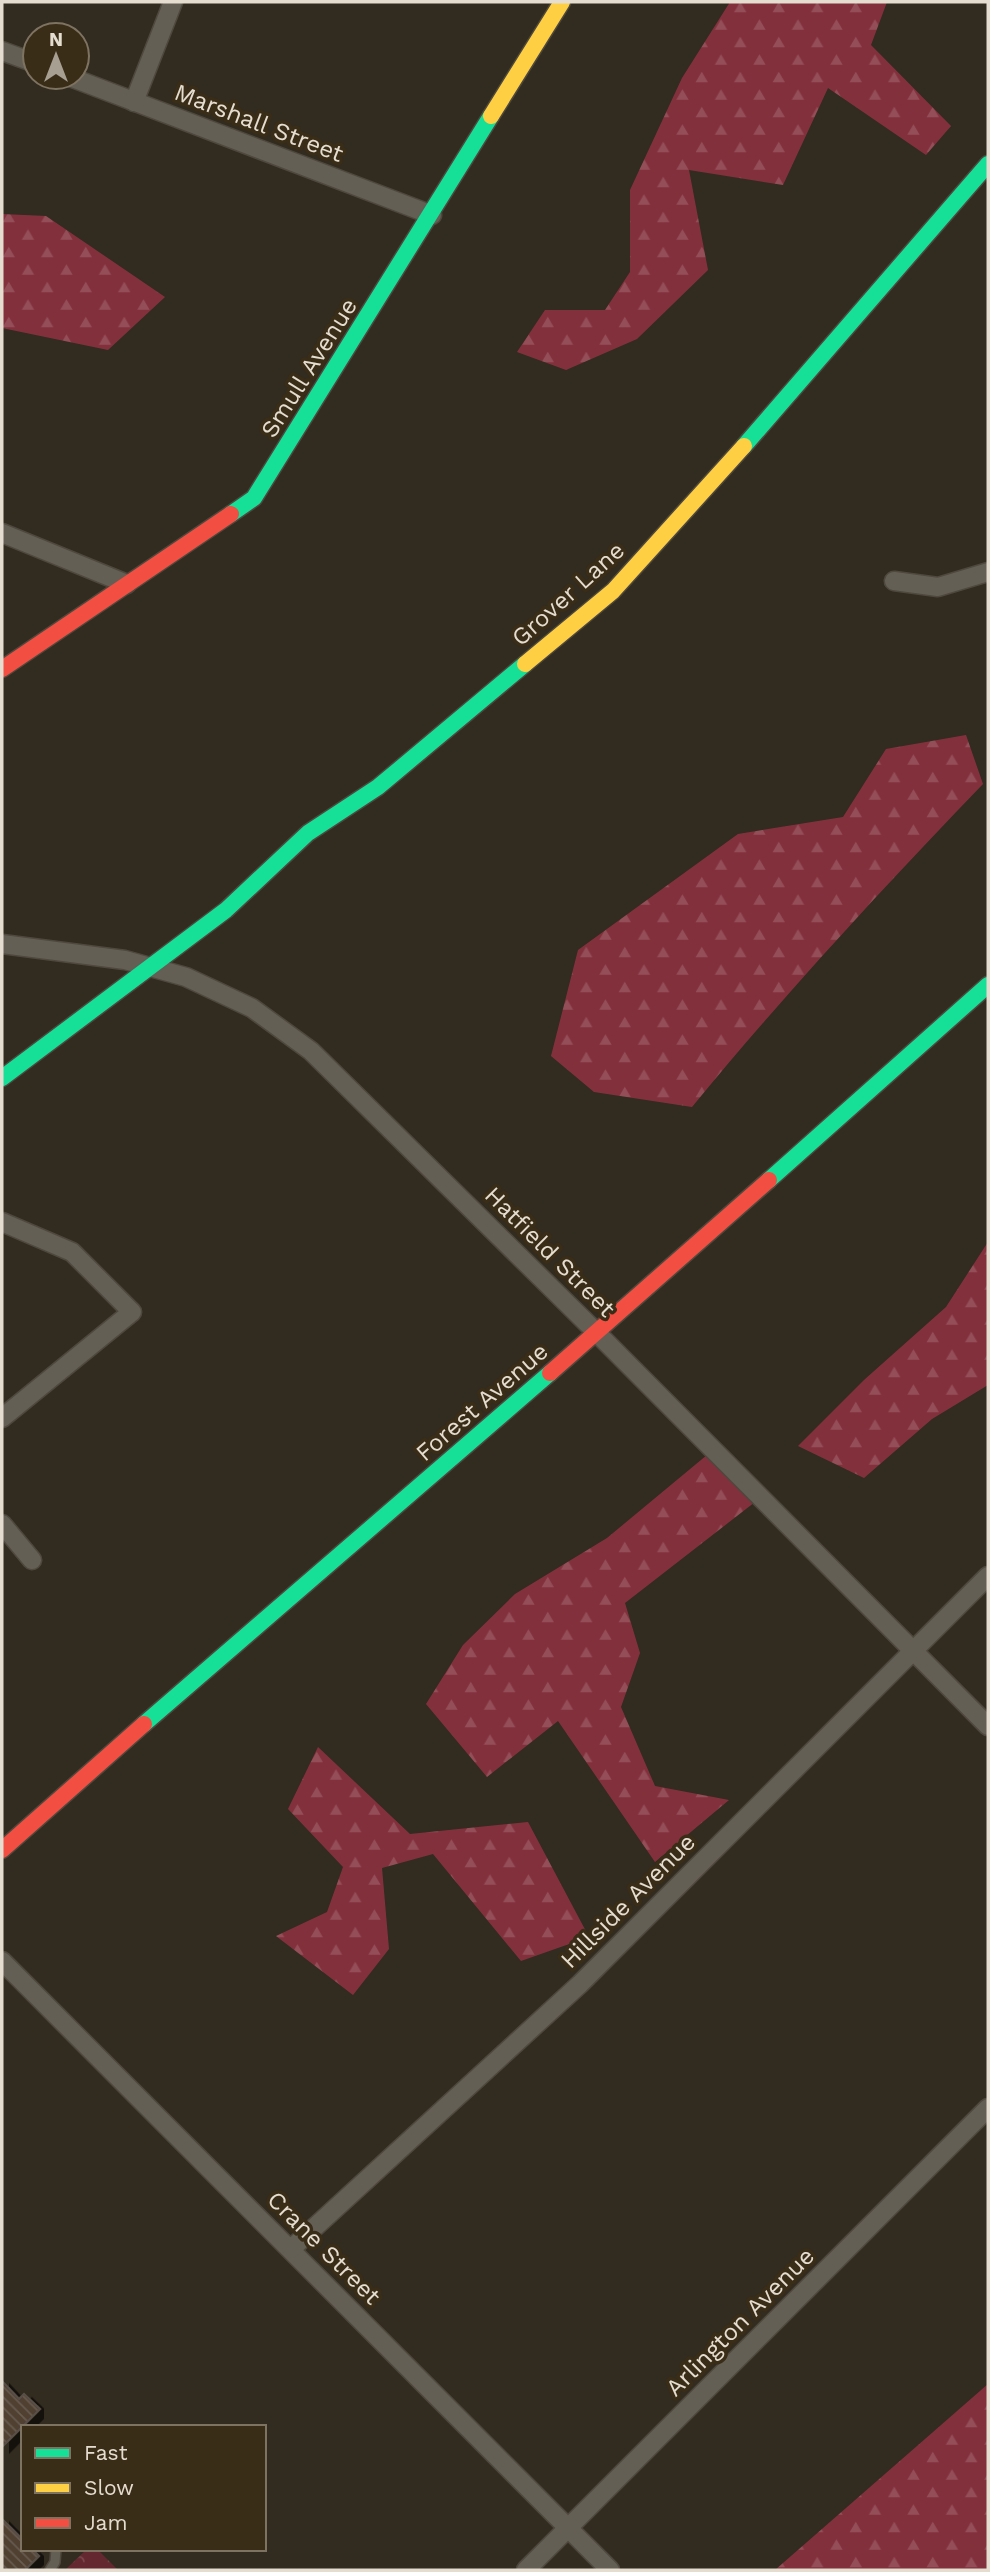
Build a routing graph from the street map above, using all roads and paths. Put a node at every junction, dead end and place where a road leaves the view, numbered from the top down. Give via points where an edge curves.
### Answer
1 (173, 2) edge
2 (562, 2) edge
3 (2, 51) edge
4 (21, 58) edge
5 (91, 85) edge
6 (134, 102) junction
7 (988, 164) edge
8 (432, 215) junction
9 (2, 533) edge
10 (988, 572) edge
11 (894, 581) dead end
12 (127, 584) junction
13 (2, 669) edge
14 (2, 944) edge
15 (152, 967) junction
16 (988, 985) edge
17 (2, 1078) edge
18 (2, 1222) edge
19 (597, 1333) junction
20 (2, 1419) edge
21 (2, 1524) edge
22 (32, 1560) dead end
23 (988, 1576) edge
24 (914, 1651) junction
25 (988, 1726) edge
26 (2, 1850) edge
27 (2, 1961) edge
28 (988, 2108) edge
29 (291, 2249) junction
30 (568, 2528) junction
31 (55, 2551) edge
32 (50, 2570) edge
33 (526, 2570) edge
34 (610, 2570) edge

1 - 6 street
2 - 8 street, Smull Avenue
3 - 4 street
5 - 6 street, Marshall Street
6 - 8 street, Marshall Street
7 - 15 street, Grover Lane via 613,591 378,787 308,833 226,910
8 - 12 street, Smull Avenue via 254,498
9 - 12 street
10 - 11 street via 938,587
12 - 13 street, Smull Avenue
14 - 15 street, Hatfield Street
15 - 17 street, Grover Lane
15 - 19 street, Hatfield Street via 220,992 312,1051
16 - 19 street, Forest Avenue
18 - 20 street via 72,1252 132,1312
19 - 24 street, Hatfield Street
19 - 26 street, Forest Avenue
21 - 22 street
23 - 24 street, Hillside Avenue
24 - 25 street, Hatfield Street
24 - 29 street, Hillside Avenue via 580,1984
27 - 29 street, Crane Street
28 - 30 street, Arlington Avenue
29 - 30 street, Crane Street
30 - 33 street, Arlington Avenue
30 - 34 street, Crane Street
31 - 32 lane

